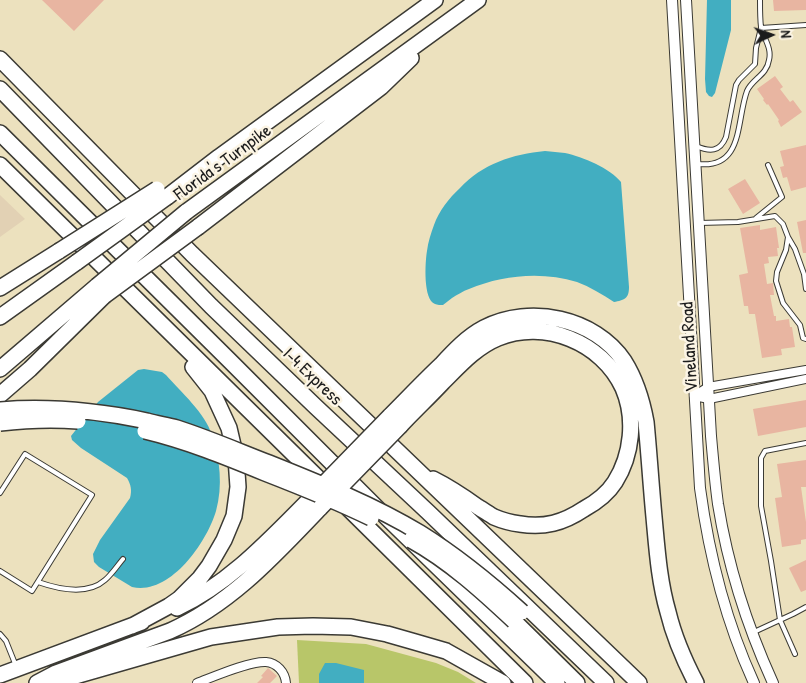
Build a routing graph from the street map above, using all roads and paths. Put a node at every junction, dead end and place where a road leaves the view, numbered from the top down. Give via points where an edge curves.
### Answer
1 (435, 0) edge
2 (478, 0) edge
3 (672, 0) edge
4 (686, 0) edge
5 (760, 0) edge
6 (450, 20) junction
7 (806, 25) edge
8 (762, 28) junction
9 (0, 59) edge
10 (745, 74) junction
11 (754, 82) junction
12 (0, 89) edge
13 (734, 99) junction
14 (745, 101) junction
15 (0, 124) edge
16 (5, 138) edge
17 (694, 145) junction
18 (681, 164) junction
19 (695, 164) junction
20 (0, 165) edge
21 (768, 165) dead end
22 (162, 193) junction
23 (754, 219) junction
24 (684, 224) junction
25 (699, 224) junction
26 (788, 236) junction
27 (0, 288) edge
28 (806, 289) edge
29 (101, 291) junction
30 (0, 318) edge
31 (162, 324) junction
32 (806, 339) edge
33 (0, 369) edge
34 (806, 370) edge
35 (806, 379) edge
36 (708, 387) junction
37 (0, 395) edge
38 (694, 396) junction
39 (709, 399) junction
40 (0, 410) edge
41 (395, 421) junction
42 (0, 423) edge
43 (806, 443) edge
44 (420, 474) junction
45 (0, 493) edge
46 (315, 503) junction
47 (123, 559) dead end
48 (0, 572) edge
49 (38, 582) junction
50 (806, 607) edge
51 (518, 616) junction
52 (780, 620) junction
53 (132, 626) junction
54 (752, 633) junction
55 (0, 634) edge
56 (736, 639) junction
57 (795, 654) dead end
58 (17, 668) junction
59 (0, 675) edge
60 (37, 683) edge
61 (51, 683) edge
62 (197, 683) edge
63 (286, 683) edge
64 (503, 683) edge
65 (525, 683) edge
66 (556, 683) edge
67 (578, 683) edge
68 (594, 683) edge
69 (606, 683) edge
70 (638, 683) edge
71 (696, 683) edge
72 (754, 683) edge
73 (773, 683) edge

1 - 22 highway, Florida's Turnpike via 219,157
2 - 6 highway, Florida's Turnpike
3 - 18 street, Vineland Road
4 - 17 street, Vineland Road
5 - 8 lane
6 - 29 highway, Florida's Turnpike, bridge via 186,212
6 - 29 highway, bridge via 381,87 198,227
7 - 8 lane
8 - 10 lane via 755,64
8 - 11 lane via 770,48 769,61
9 - 44 highway via 192,254
10 - 11 lane
10 - 13 lane via 736,85
11 - 14 lane
12 - 69 highway, I-4 Express via 223,318
13 - 14 lane
13 - 17 lane via 724,143 711,150
14 - 19 lane via 736,143 728,156 713,164
15 - 16 highway
16 - 66 highway
17 - 19 street, Vineland Road
18 - 19 street
18 - 24 street, Vineland Road
19 - 25 street, Vineland Road
20 - 31 highway
21 - 23 lane via 782,197
22 - 27 highway, bridge
22 - 30 highway, Florida's Turnpike, bridge via 77,262
23 - 25 lane
23 - 26 lane via 775,216
24 - 25 street
24 - 38 street, Vineland Road
25 - 36 street, Vineland Road
26 - 28 lane via 804,274
26 - 32 lane via 776,280 783,303
29 - 33 highway, Florida's Turnpike
29 - 37 highway via 30,369
31 - 53 highway via 212,391 229,428 238,487 234,516 224,540 200,578 174,603
31 - 65 highway
34 - 36 street
35 - 39 street
36 - 38 street
36 - 39 street, Vineland Road
38 - 39 street
38 - 56 street, Vineland Road via 703,516 716,575
39 - 54 street, Vineland Road via 714,470 724,534 731,568
40 - 51 highway, bridge via 60,409 136,419 176,428 257,458 357,500 419,532 476,572
41 - 44 highway via 471,354 512,333 545,332 570,338 592,350 611,368 623,388 630,412 626,460 614,483 595,503 572,517 550,525 520,524 494,517 447,486
41 - 46 highway, bridge
41 - 71 highway via 462,343 498,322 527,317 559,319 591,332 605,342 623,361 635,381 642,404 661,579 677,640
42 - 51 highway, bridge via 25,420 94,422 172,438 212,452 349,508 401,534 444,561
43 - 52 lane via 765,451 761,458 761,506
44 - 70 highway
45 - 49 lane via 25,454 92,495
46 - 53 highway via 222,582 192,601
46 - 60 highway via 261,569 202,615 187,624
47 - 49 lane via 105,580 92,588 55,588
48 - 49 lane via 32,592
50 - 52 lane
51 - 67 highway
51 - 68 highway
52 - 54 lane
52 - 57 lane
53 - 58 highway
54 - 56 street
54 - 73 street, Vineland Road
55 - 58 lane
56 - 72 street, Vineland Road
58 - 59 highway
61 - 64 highway via 211,637 278,627 313,626 351,627 446,651
62 - 63 street via 242,667 268,662 281,669

